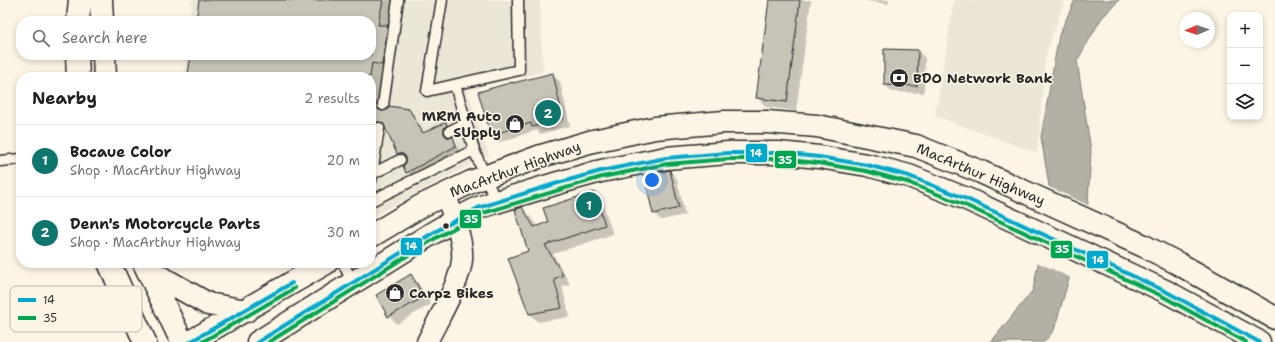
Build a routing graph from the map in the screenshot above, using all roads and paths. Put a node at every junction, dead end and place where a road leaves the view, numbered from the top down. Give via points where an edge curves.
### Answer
1 (80, 0) edge
2 (101, 0) edge
3 (398, 0) edge
4 (442, 0) edge
5 (518, 0) edge
6 (78, 16) edge
7 (102, 16) edge
8 (77, 60) edge
9 (104, 60) edge
10 (78, 72) edge
11 (106, 72) edge
12 (455, 85) junction
13 (383, 105) dead end
14 (466, 123) junction
15 (379, 128) dead end
16 (450, 131) dead end
17 (376, 146) edge
18 (474, 150) junction
19 (16, 160) edge
20 (400, 160) dead end
21 (0, 161) edge
22 (376, 174) edge
23 (485, 177) junction
24 (445, 194) junction
25 (376, 199) edge
26 (496, 202) junction
27 (455, 220) junction
28 (376, 233) edge
29 (111, 268) edge
30 (146, 268) edge
31 (148, 268) edge
32 (318, 268) edge
33 (344, 268) edge
34 (352, 283) junction
35 (119, 286) edge
36 (246, 311) junction
37 (1275, 318) edge
38 (140, 332) edge
39 (145, 342) edge
40 (182, 342) edge
41 (190, 342) edge
42 (258, 342) edge
43 (427, 342) edge
44 (1259, 342) edge

1 - 6 main road
2 - 7 main road
3 - 13 lane
4 - 12 lane via 427,91
5 - 12 lane via 519,70
8 - 10 main road
9 - 11 main road
12 - 14 lane
14 - 16 lane
14 - 18 lane
15 - 17 lane
18 - 23 lane
18 - 25 lane
19 - 21 lane
20 - 22 lane
23 - 24 main road, MacArthur Highway
23 - 26 lane
23 - 37 main road, MacArthur Highway via 541,156 593,141 655,128 724,122 817,126 916,146 982,172 1144,246
24 - 27 street
24 - 28 main road, MacArthur Highway
26 - 27 main road, MacArthur Highway
26 - 44 main road, MacArthur Highway via 601,171 666,158 728,153 784,154 867,165 909,176 969,200 1131,274
27 - 34 main road, MacArthur Highway
27 - 43 street via 462,259 460,271
29 - 35 main road
30 - 40 main road
31 - 36 main road via 208,304
32 - 36 main road
33 - 34 lane
34 - 42 main road, MacArthur Highway
36 - 41 main road
38 - 39 main road

